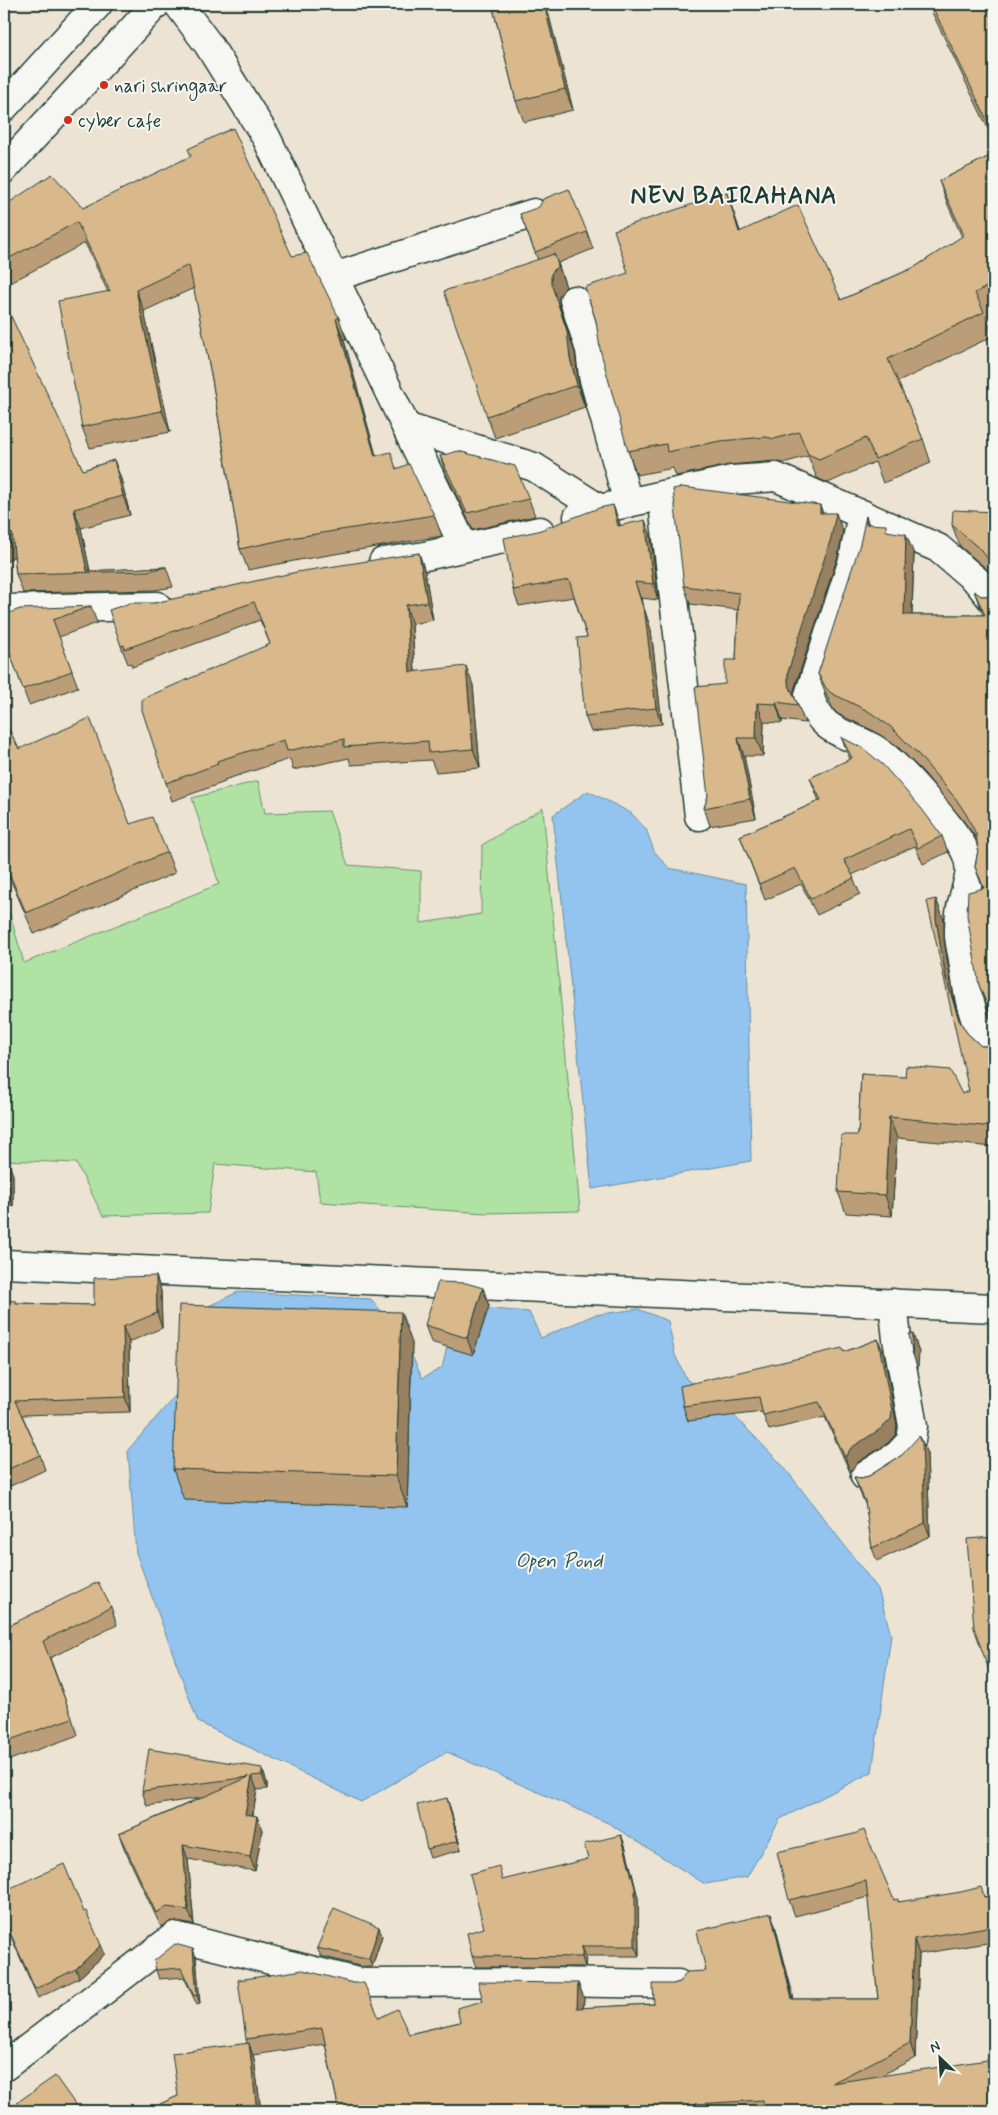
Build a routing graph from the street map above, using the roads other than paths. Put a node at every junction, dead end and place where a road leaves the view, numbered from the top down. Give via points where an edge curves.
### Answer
1 (98, 4) edge
2 (156, 4) edge
3 (178, 4) edge
4 (4, 106) edge
5 (4, 169) edge
6 (534, 213) edge
7 (334, 277) junction
8 (574, 300) dead end
9 (406, 427) junction
10 (662, 495) junction
11 (628, 503) junction
12 (600, 509) junction
13 (862, 514) junction
14 (464, 547) junction
15 (358, 566) edge
16 (176, 602) edge
17 (994, 602) edge
18 (4, 609) edge
19 (699, 816) dead end
20 (994, 1052) edge
21 (4, 1264) edge
22 (893, 1303) junction
23 (994, 1308) edge
24 (865, 1476) edge
25 (678, 1984) edge
26 (4, 2067) edge

1 - 4 street
2 - 5 street
3 - 7 street via 208,44 266,137
6 - 7 street
7 - 9 street
8 - 11 street via 590,350 593,376
9 - 12 street via 534,467
9 - 14 street
10 - 11 street
10 - 13 street via 732,480 776,478
10 - 19 street
11 - 12 street
12 - 14 street via 538,532
13 - 17 street via 938,548 977,581
13 - 20 street via 850,569 809,694 814,711 826,726 879,752 903,774 960,841 971,876 962,901 958,931 971,1010 988,1047
14 - 15 street
16 - 18 street via 157,606
21 - 22 street
22 - 23 street
22 - 24 street via 913,1426 911,1441 898,1455
25 - 26 street via 362,1983 175,1936

